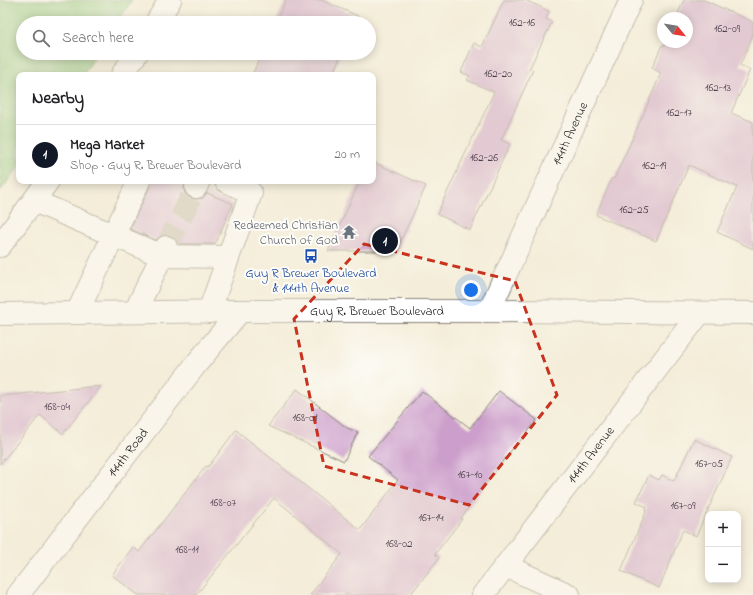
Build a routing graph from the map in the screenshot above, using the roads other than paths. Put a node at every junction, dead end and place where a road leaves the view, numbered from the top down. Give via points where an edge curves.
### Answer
1 (170, 0) edge
2 (631, 0) edge
3 (160, 16) edge
4 (132, 60) edge
5 (124, 72) edge
6 (46, 184) edge
7 (138, 184) edge
8 (232, 184) edge
9 (34, 201) junction
10 (113, 236) junction
11 (0, 246) edge
12 (164, 252) junction
13 (228, 257) junction
14 (240, 311) junction
15 (489, 311) junction
16 (135, 312) junction
17 (209, 312) junction
18 (78, 313) junction
19 (753, 313) edge
20 (0, 314) edge
21 (699, 314) junction
22 (506, 566) junction
23 (18, 595) edge
24 (483, 595) edge
25 (569, 595) edge

1 - 3 street
2 - 15 street, 144th Avenue
4 - 5 street
6 - 9 street
7 - 10 street
8 - 13 street via 251,193
9 - 10 street
9 - 11 street
10 - 12 street
10 - 18 street
12 - 13 street
12 - 16 street
13 - 17 street
14 - 15 street, Guy R. Brewer Boulevard
14 - 17 street, Guy R. Brewer Boulevard
14 - 23 street, 144th Road
15 - 21 street, Guy R. Brewer Boulevard
16 - 17 street, Guy R. Brewer Boulevard
16 - 18 street, Guy R. Brewer Boulevard
18 - 20 street, Guy R. Brewer Boulevard
19 - 21 street, Guy R. Brewer Boulevard
21 - 22 street, 144th Avenue
22 - 24 street, 144th Avenue
22 - 25 street

